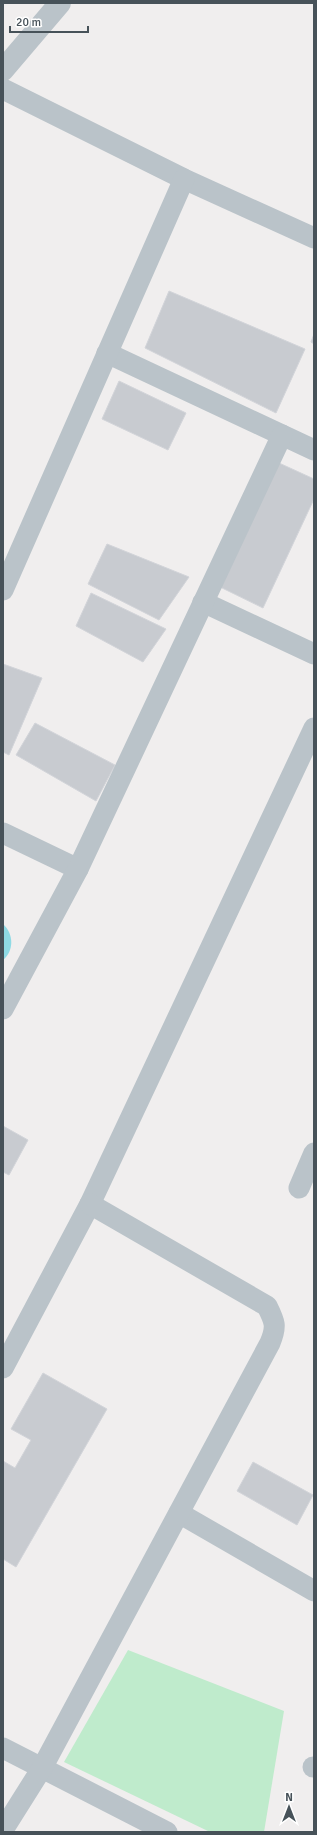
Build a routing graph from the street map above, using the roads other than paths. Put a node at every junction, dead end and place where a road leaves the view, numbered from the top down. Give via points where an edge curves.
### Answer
1 (60, 3) edge
2 (3, 70) edge
3 (3, 89) edge
4 (184, 179) junction
5 (314, 238) edge
6 (106, 354) junction
7 (282, 435) junction
8 (314, 450) edge
9 (3, 590) edge
10 (203, 602) junction
11 (314, 654) edge
12 (314, 728) edge
13 (3, 833) edge
14 (78, 869) junction
15 (3, 1009) edge
16 (314, 1153) edge
17 (298, 1188) dead end
18 (90, 1204) junction
19 (3, 1368) edge
20 (179, 1513) junction
21 (314, 1591) edge
22 (3, 1748) edge
23 (42, 1768) junction
24 (3, 1830) edge
25 (167, 1832) edge

1 - 2 street
3 - 4 street
4 - 5 street
4 - 6 street
6 - 7 street
6 - 9 street
7 - 8 street
7 - 10 street
10 - 11 street
10 - 14 street
12 - 18 street
13 - 14 street
14 - 15 street
16 - 17 street
18 - 19 street
18 - 20 street via 268,1306 275,1321 270,1343
20 - 21 street
20 - 23 street
22 - 23 street
23 - 24 street
23 - 25 street

